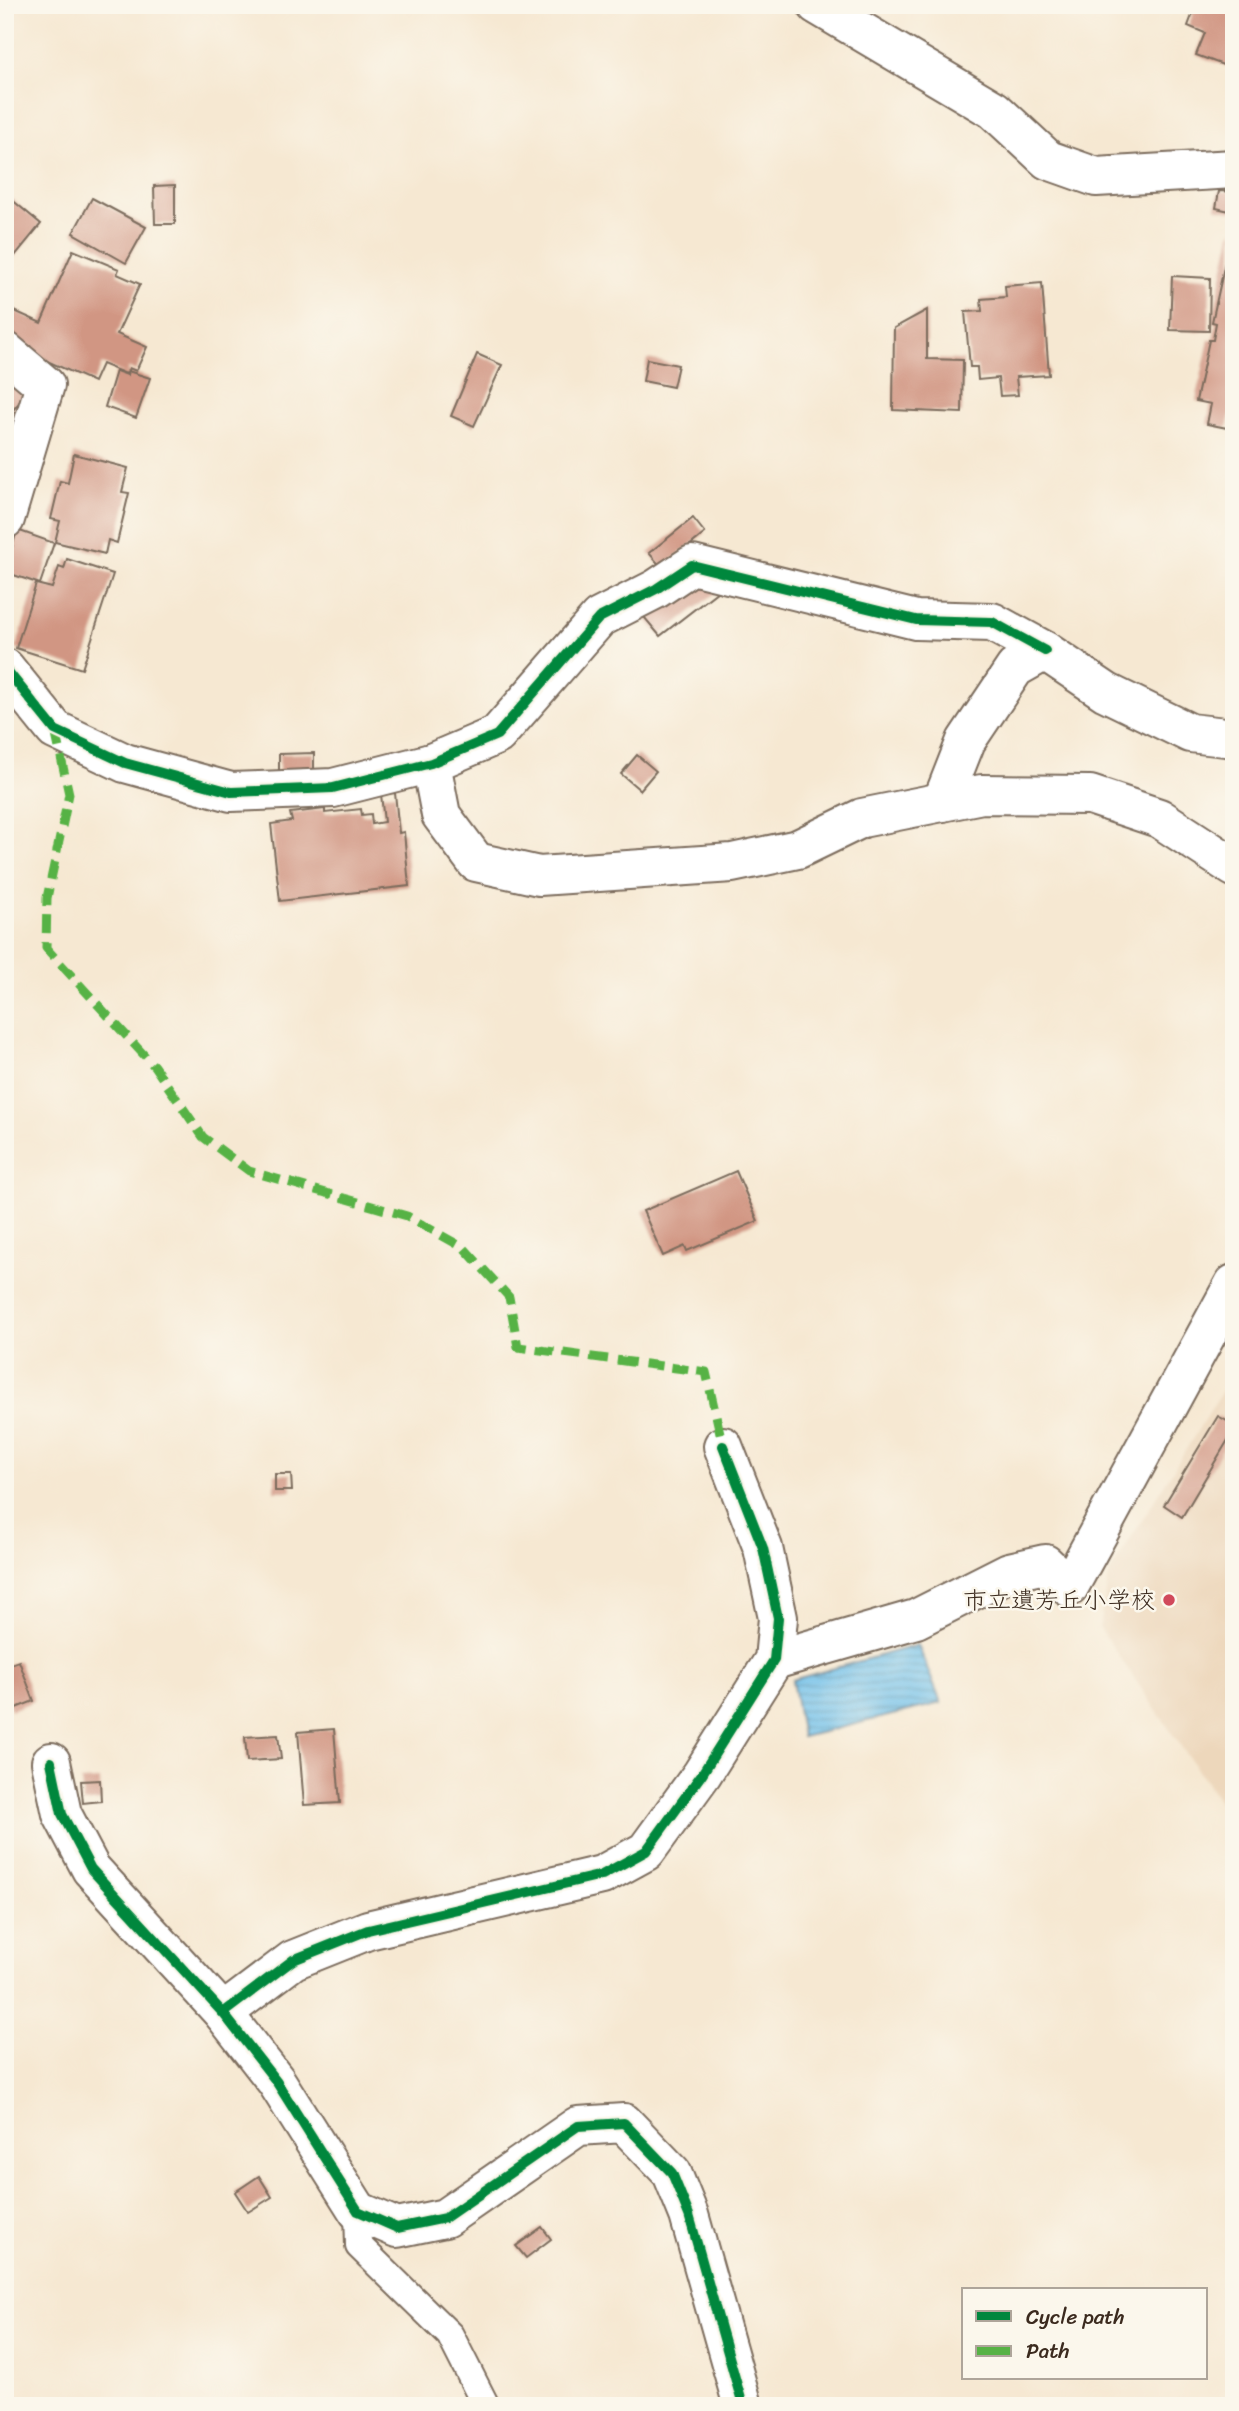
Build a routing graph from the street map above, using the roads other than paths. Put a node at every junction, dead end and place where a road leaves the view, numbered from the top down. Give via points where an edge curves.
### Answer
1 (817, 5) edge
2 (1234, 169) edge
3 (5, 351) edge
4 (5, 519) edge
5 (1045, 651) junction
6 (5, 668) edge
7 (1234, 738) edge
8 (431, 763) junction
9 (942, 802) junction
10 (1234, 867) edge
11 (1234, 1284) edge
12 (723, 1446) dead end
13 (774, 1660) junction
14 (51, 1762) dead end
15 (223, 2013) junction
16 (358, 2211) junction
17 (486, 2406) edge
18 (743, 2406) edge

1 - 2 street via 995,110 1048,160 1096,177
3 - 4 street via 45,385
5 - 7 street via 1106,692 1190,733
5 - 8 street via 992,622 916,620 692,565 599,618 497,735
5 - 9 street via 1015,668 966,741
6 - 8 street via 55,730 125,763 230,792 333,788
8 - 9 street via 441,815 476,862 539,876 732,863 798,849 862,818
9 - 10 street via 982,794 1090,795 1159,818
11 - 13 street via 1069,1587 1045,1564 1009,1572 916,1619
12 - 13 street via 763,1548 778,1618
13 - 15 street via 702,1774 646,1851 602,1875 368,1930 293,1960
14 - 15 street via 62,1814 91,1869
15 - 16 street via 276,2081
16 - 17 lane via 359,2246 450,2336
16 - 18 street via 397,2228 445,2218 578,2126 624,2123 672,2173 689,2215

